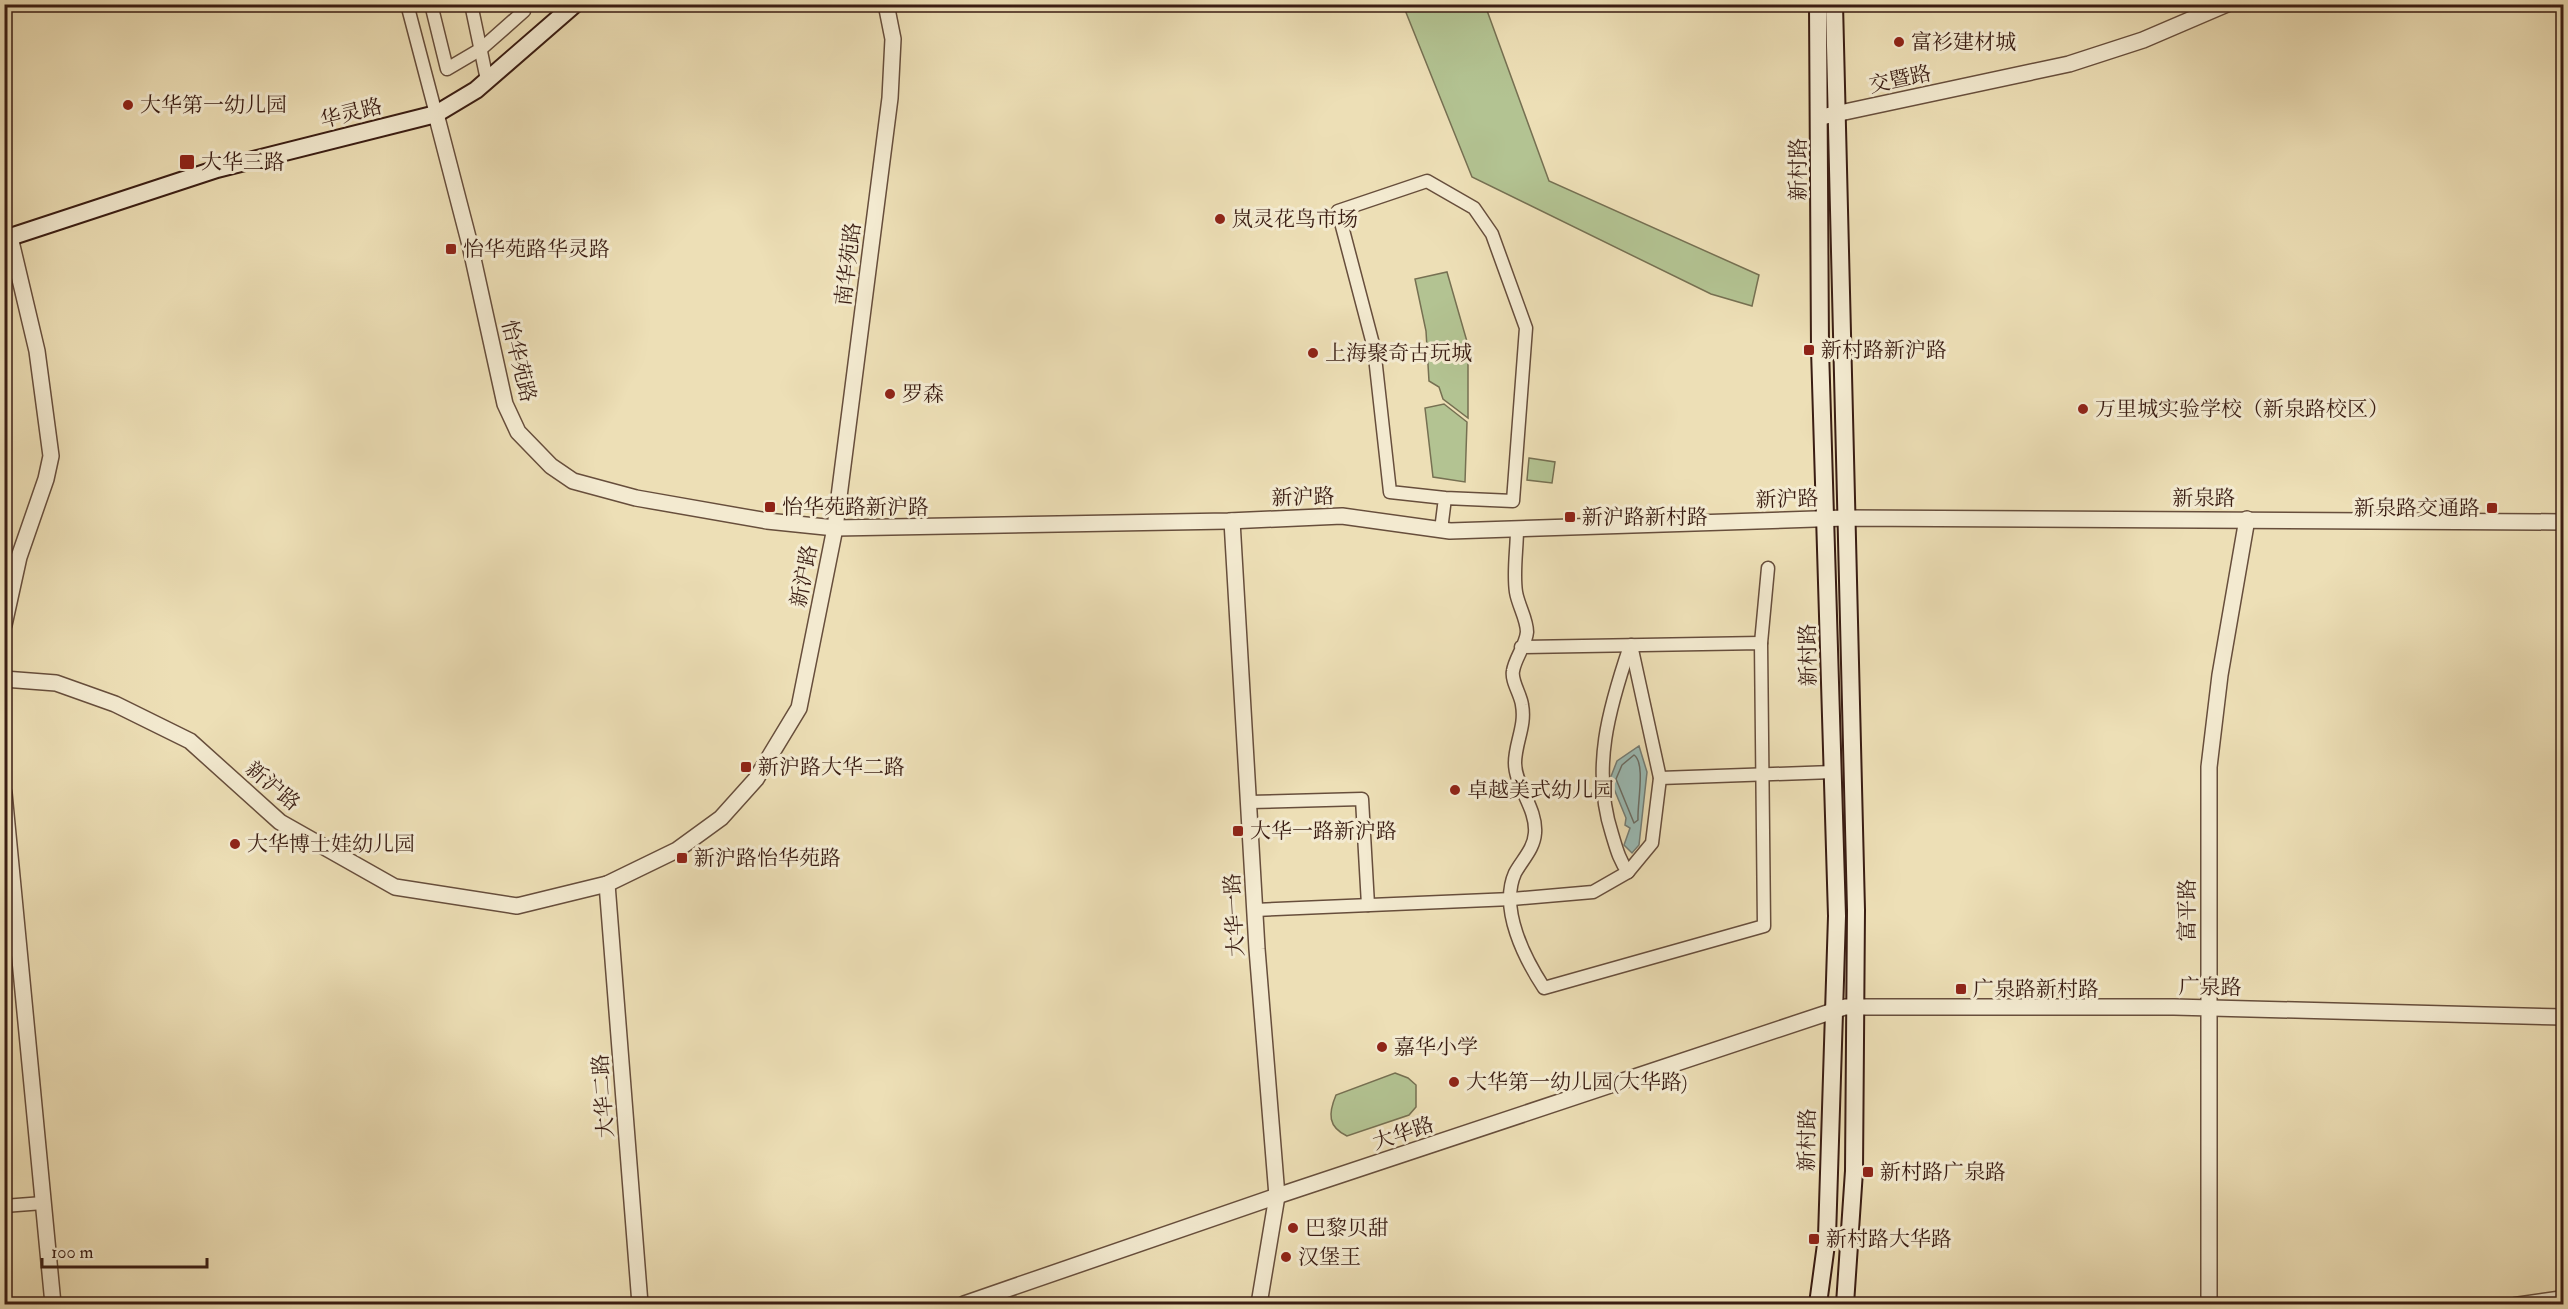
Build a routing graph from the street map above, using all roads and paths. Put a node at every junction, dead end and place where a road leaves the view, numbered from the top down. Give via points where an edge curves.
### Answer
1 (407, 4) edge
2 (431, 4) edge
3 (471, 4) edge
4 (523, 4) edge
5 (575, 4) edge
6 (886, 4) edge
7 (1818, 4) edge
8 (1833, 4) edge
9 (2227, 4) edge
10 (481, 49) junction
11 (488, 80) junction
12 (436, 114) junction
13 (1828, 115) junction
14 (7, 238) edge
15 (1445, 498) junction
16 (1845, 518) junction
17 (1827, 519) junction
18 (2247, 519) junction
19 (1232, 521) junction
20 (2564, 522) edge
21 (834, 528) junction
22 (1517, 529) junction
23 (1441, 530) junction
24 (1768, 568) dead end
25 (4, 625) edge
26 (1761, 643) junction
27 (1631, 645) junction
28 (1521, 647) junction
29 (4, 679) edge
30 (1833, 772) junction
31 (1762, 774) junction
32 (1660, 778) junction
33 (4, 793) edge
34 (1249, 802) junction
35 (1628, 872) junction
36 (608, 884) junction
37 (1512, 899) junction
38 (1368, 905) junction
39 (1255, 909) junction
40 (1856, 1006) junction
41 (2208, 1008) junction
42 (1833, 1010) junction
43 (2564, 1017) edge
44 (1277, 1196) junction
45 (44, 1203) junction
46 (4, 1206) edge
47 (2564, 1297) edge
48 (53, 1305) edge
49 (640, 1305) edge
50 (964, 1305) edge
51 (1259, 1305) edge
52 (1818, 1305) edge
53 (1845, 1305) edge
54 (2209, 1305) edge
55 (2515, 1305) edge

1 - 12 street, 怡华苑路
2 - 10 street via 447,69
3 - 10 street
4 - 10 street via 524,11
5 - 11 main road, 华灵路
6 - 21 street, 南华苑路 via 893,39 890,98
7 - 13 main road, 新村路
8 - 13 main road, 新村路
9 - 13 street, 交暨路 via 2143,40 2069,64
10 - 11 street
11 - 12 main road, 华灵路
12 - 14 main road, 华灵路 via 217,169
12 - 21 street, 怡华苑路 via 505,404 526,441 573,481 636,498 767,521
13 - 16 main road, 新村路
13 - 17 main road, 新村路 via 1820,349
14 - 25 street via 39,360 51,456 19,557
15 - 15 street via 1513,501 1526,328 1492,234 1474,208 1428,181 1338,211 1374,348 1390,492
15 - 23 street
16 - 17 street, 新沪路
16 - 18 street, 新泉路
16 - 40 main road, 新村路
17 - 22 street, 新沪路
17 - 30 main road, 新村路
18 - 20 street, 新泉路
18 - 41 street, 富平路 via 2216,698 2209,767
19 - 21 street, 新沪路
19 - 23 street, 新沪路 via 1342,516
19 - 34 street, 大华一路
21 - 36 street, 新沪路 via 799,708 756,779 721,818 677,850
22 - 23 street, 新沪路
22 - 28 street via 1516,592 1527,632
24 - 26 street
26 - 27 street
26 - 31 street
27 - 28 street
27 - 32 street
27 - 35 street via 1611,702 1601,784 1609,824 1621,863
28 - 37 street via 1512,673 1522,705 1523,724 1515,766 1529,802 1535,833 1528,856 1515,873
29 - 36 street, 新沪路 via 56,683 115,704 190,741 280,822 395,887 518,906
30 - 31 street
30 - 42 main road, 新村路 via 1837,916
31 - 32 street
31 - 37 street via 1764,926 1544,988 1526,959 1513,921
32 - 35 street via 1652,843
33 - 45 street
34 - 38 street via 1362,799
34 - 39 street, 大华一路
35 - 37 street via 1593,891
36 - 49 street, 大华二路
37 - 38 street
38 - 39 street
39 - 44 street, 大华一路
40 - 41 street, 广泉路
40 - 42 street, 大华路
40 - 53 main road, 新村路 via 1854,1171
41 - 43 street, 广泉路
41 - 54 street, 富平路
42 - 44 street, 大华路
42 - 52 main road, 新村路 via 1827,1237
44 - 50 street, 大华路
44 - 51 street, 大华一路
45 - 46 street
45 - 48 street
47 - 55 street

